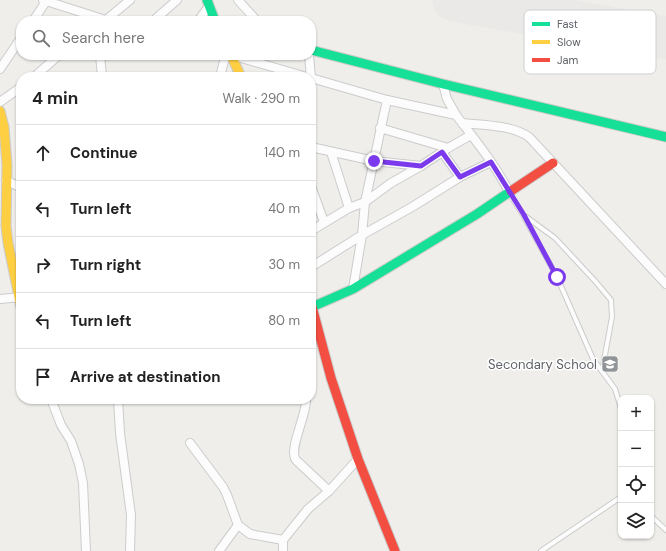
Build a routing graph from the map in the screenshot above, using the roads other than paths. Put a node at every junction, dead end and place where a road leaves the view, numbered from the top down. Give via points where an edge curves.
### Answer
1 (45, 0) edge
2 (130, 0) edge
3 (177, 0) edge
4 (238, 0) edge
5 (208, 3) edge
6 (36, 16) edge
7 (88, 16) edge
8 (104, 16) edge
9 (159, 16) edge
10 (201, 16) edge
11 (213, 16) edge
12 (252, 16) edge
13 (16, 45) edge
14 (316, 51) edge
15 (53, 60) edge
16 (100, 60) edge
17 (225, 60) edge
18 (229, 60) edge
19 (244, 60) edge
20 (309, 60) edge
21 (0, 69) edge
22 (40, 72) edge
23 (102, 72) edge
24 (221, 72) edge
25 (238, 72) edge
26 (289, 72) edge
27 (310, 72) edge
28 (316, 79) edge
29 (443, 84) junction
30 (16, 91) edge
31 (387, 100) junction
32 (0, 102) edge
33 (0, 111) edge
34 (456, 115) junction
35 (462, 123) junction
36 (380, 128) junction
37 (471, 136) junction
38 (666, 137) edge
39 (316, 148) edge
40 (445, 150) junction
41 (331, 152) junction
42 (374, 161) junction
43 (491, 162) junction
44 (554, 164) junction
45 (421, 166) junction
46 (460, 177) junction
47 (6, 180) junction
48 (16, 185) edge
49 (509, 192) junction
50 (316, 200) edge
51 (364, 202) junction
52 (349, 208) junction
53 (524, 215) junction
54 (324, 222) junction
55 (316, 228) edge
56 (362, 235) junction
57 (316, 264) edge
58 (16, 279) edge
59 (666, 284) edge
60 (353, 289) junction
61 (16, 297) edge
62 (0, 299) edge
63 (316, 303) edge
64 (316, 320) edge
65 (602, 371) junction
66 (618, 398) edge
67 (53, 404) edge
68 (118, 404) edge
69 (305, 404) edge
70 (190, 443) dead end
71 (358, 459) junction
72 (329, 491) junction
73 (618, 499) edge
74 (654, 519) edge
75 (238, 525) junction
76 (666, 530) edge
77 (283, 540) junction
78 (86, 551) edge
79 (130, 551) edge
80 (219, 551) edge
81 (283, 551) edge
82 (395, 551) edge
83 (541, 551) edge

1 - 6 street
1 - 7 street
2 - 8 street
3 - 9 street
4 - 12 street
5 - 10 street
5 - 11 street
13 - 21 street
14 - 29 street
15 - 22 street
16 - 23 street
17 - 24 street
18 - 25 street
19 - 26 street
20 - 27 street
28 - 31 street
29 - 34 street via 447,99
29 - 38 street
30 - 32 street
31 - 34 street
31 - 36 street
33 - 47 street via 6,147
34 - 35 street
35 - 37 street
35 - 44 street via 486,125 525,134
36 - 40 street
36 - 42 street
37 - 40 street
37 - 43 street
39 - 41 street
40 - 45 street
40 - 46 street
41 - 42 street
41 - 52 street
42 - 45 street
42 - 51 street
43 - 46 street
43 - 49 street
44 - 49 street
44 - 59 street
45 - 51 street
46 - 56 street
47 - 48 street
47 - 58 street via 6,226
49 - 53 lane
49 - 60 street
50 - 54 street
51 - 52 street
51 - 56 street
52 - 54 street
53 - 65 lane via 557,277 593,359
53 - 65 lane via 555,238 611,300 612,317
54 - 55 street
56 - 57 street
56 - 60 street
60 - 63 street
61 - 62 street
64 - 71 street via 331,378
65 - 66 lane via 615,389
67 - 78 street via 79,464 83,484
68 - 79 street via 131,515
69 - 72 street via 293,454 296,460
70 - 75 street via 223,487
71 - 72 street
71 - 82 street
72 - 77 street via 308,509
73 - 83 lane
74 - 76 lane
75 - 77 street via 250,534
75 - 80 street
77 - 81 street

